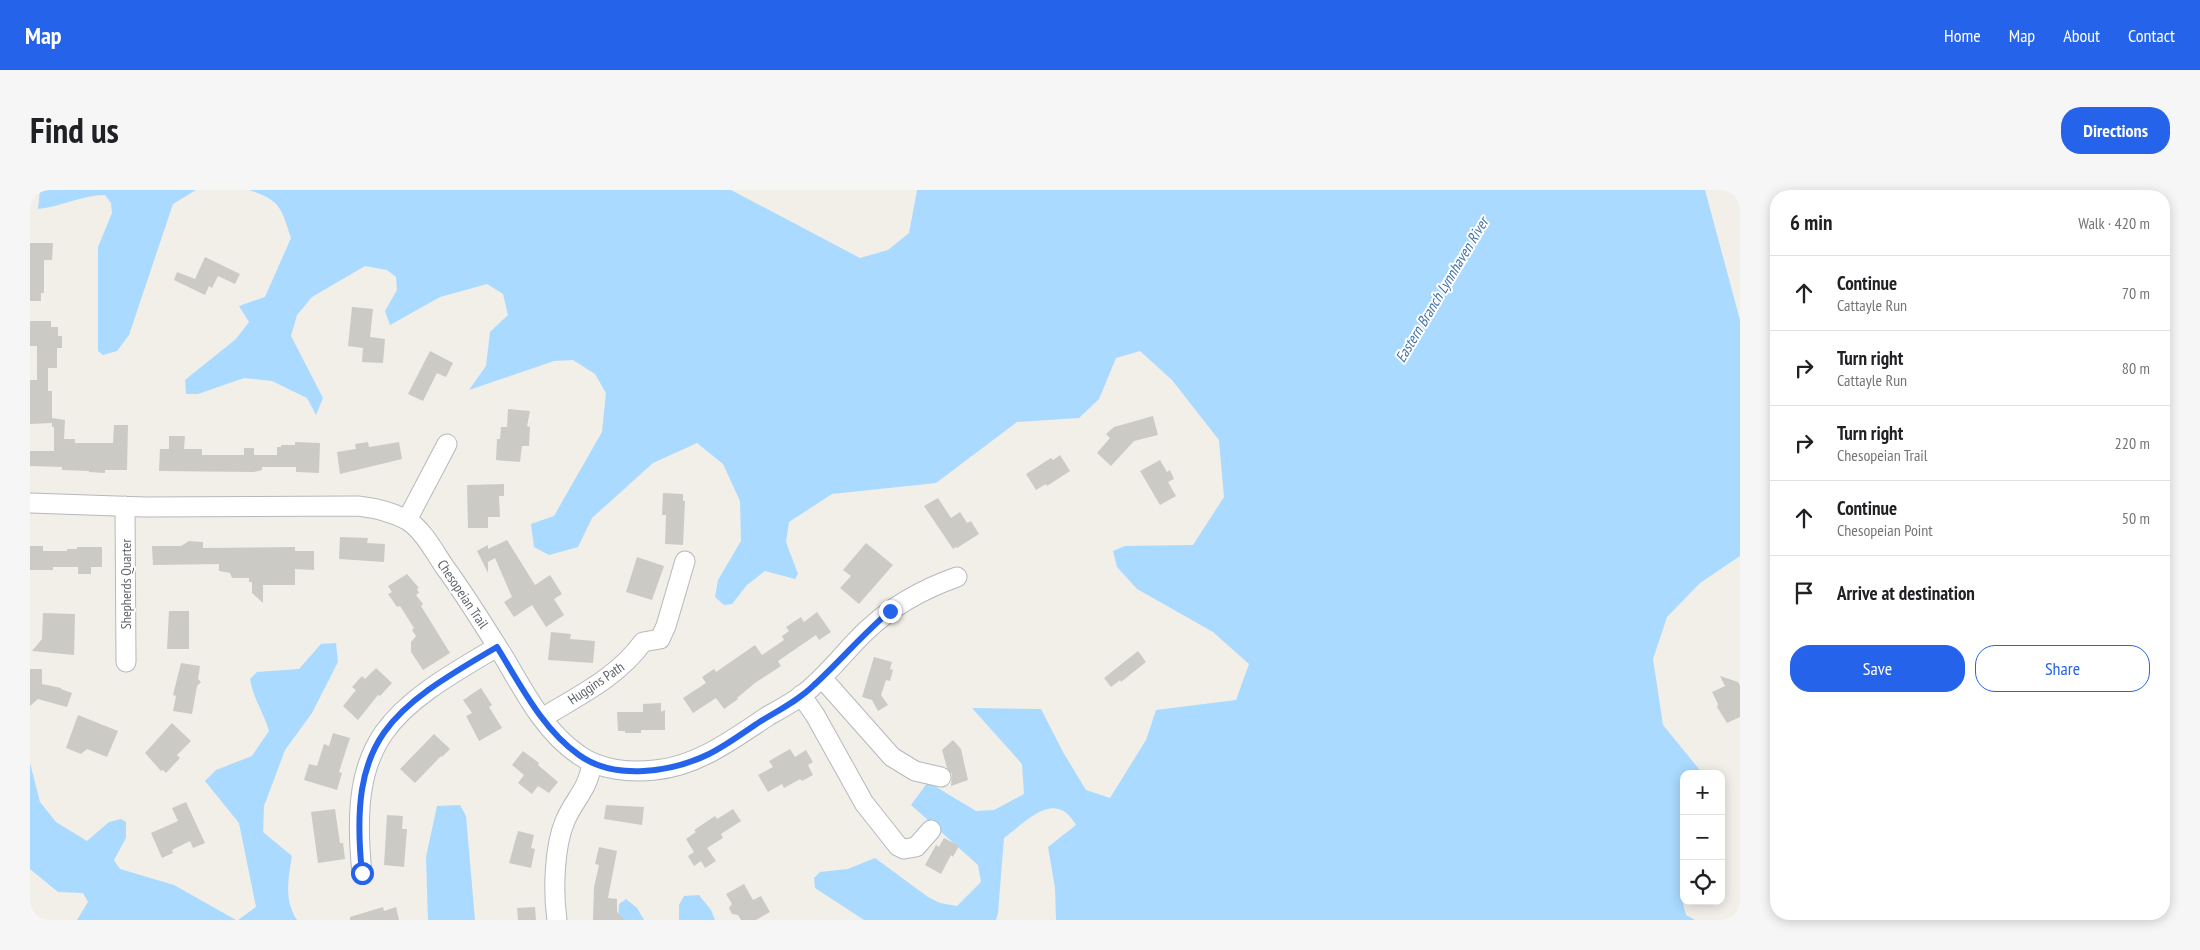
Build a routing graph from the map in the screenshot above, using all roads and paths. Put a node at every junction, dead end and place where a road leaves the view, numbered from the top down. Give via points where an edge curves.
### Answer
1 (447, 444) dead end
2 (30, 503) edge
3 (125, 506) junction
4 (407, 520) junction
5 (685, 561) dead end
6 (958, 577) dead end
7 (497, 647) junction
8 (126, 662) dead end
9 (822, 678) junction
10 (801, 695) junction
11 (542, 718) junction
12 (592, 763) junction
13 (941, 777) dead end
14 (931, 830) dead end
15 (362, 873) dead end
16 (557, 920) edge

1 - 4 street
2 - 3 street, Chesopeian Trail
3 - 4 street, Chesopeian Trail via 358,506
3 - 8 street, Shepherds Quarter
4 - 7 street, Chesopeian Trail via 418,529 444,565
5 - 11 street, Huggins Path via 660,639 643,642 630,659 605,680
6 - 9 street, Chesopeian Trail via 916,594 890,611 866,631
7 - 11 street, Chesopeian Trail
7 - 15 street via 426,691 388,724 377,741 363,778 360,814
9 - 10 street, Chesopeian Trail
9 - 13 street via 892,757 915,771
10 - 12 street, Chesopeian Trail via 710,754 680,765 655,770 624,770
10 - 14 street via 864,803 898,846 904,849 916,847
11 - 12 street, Chesopeian Trail via 578,755
12 - 16 street via 586,788 570,810 560,841 555,885

